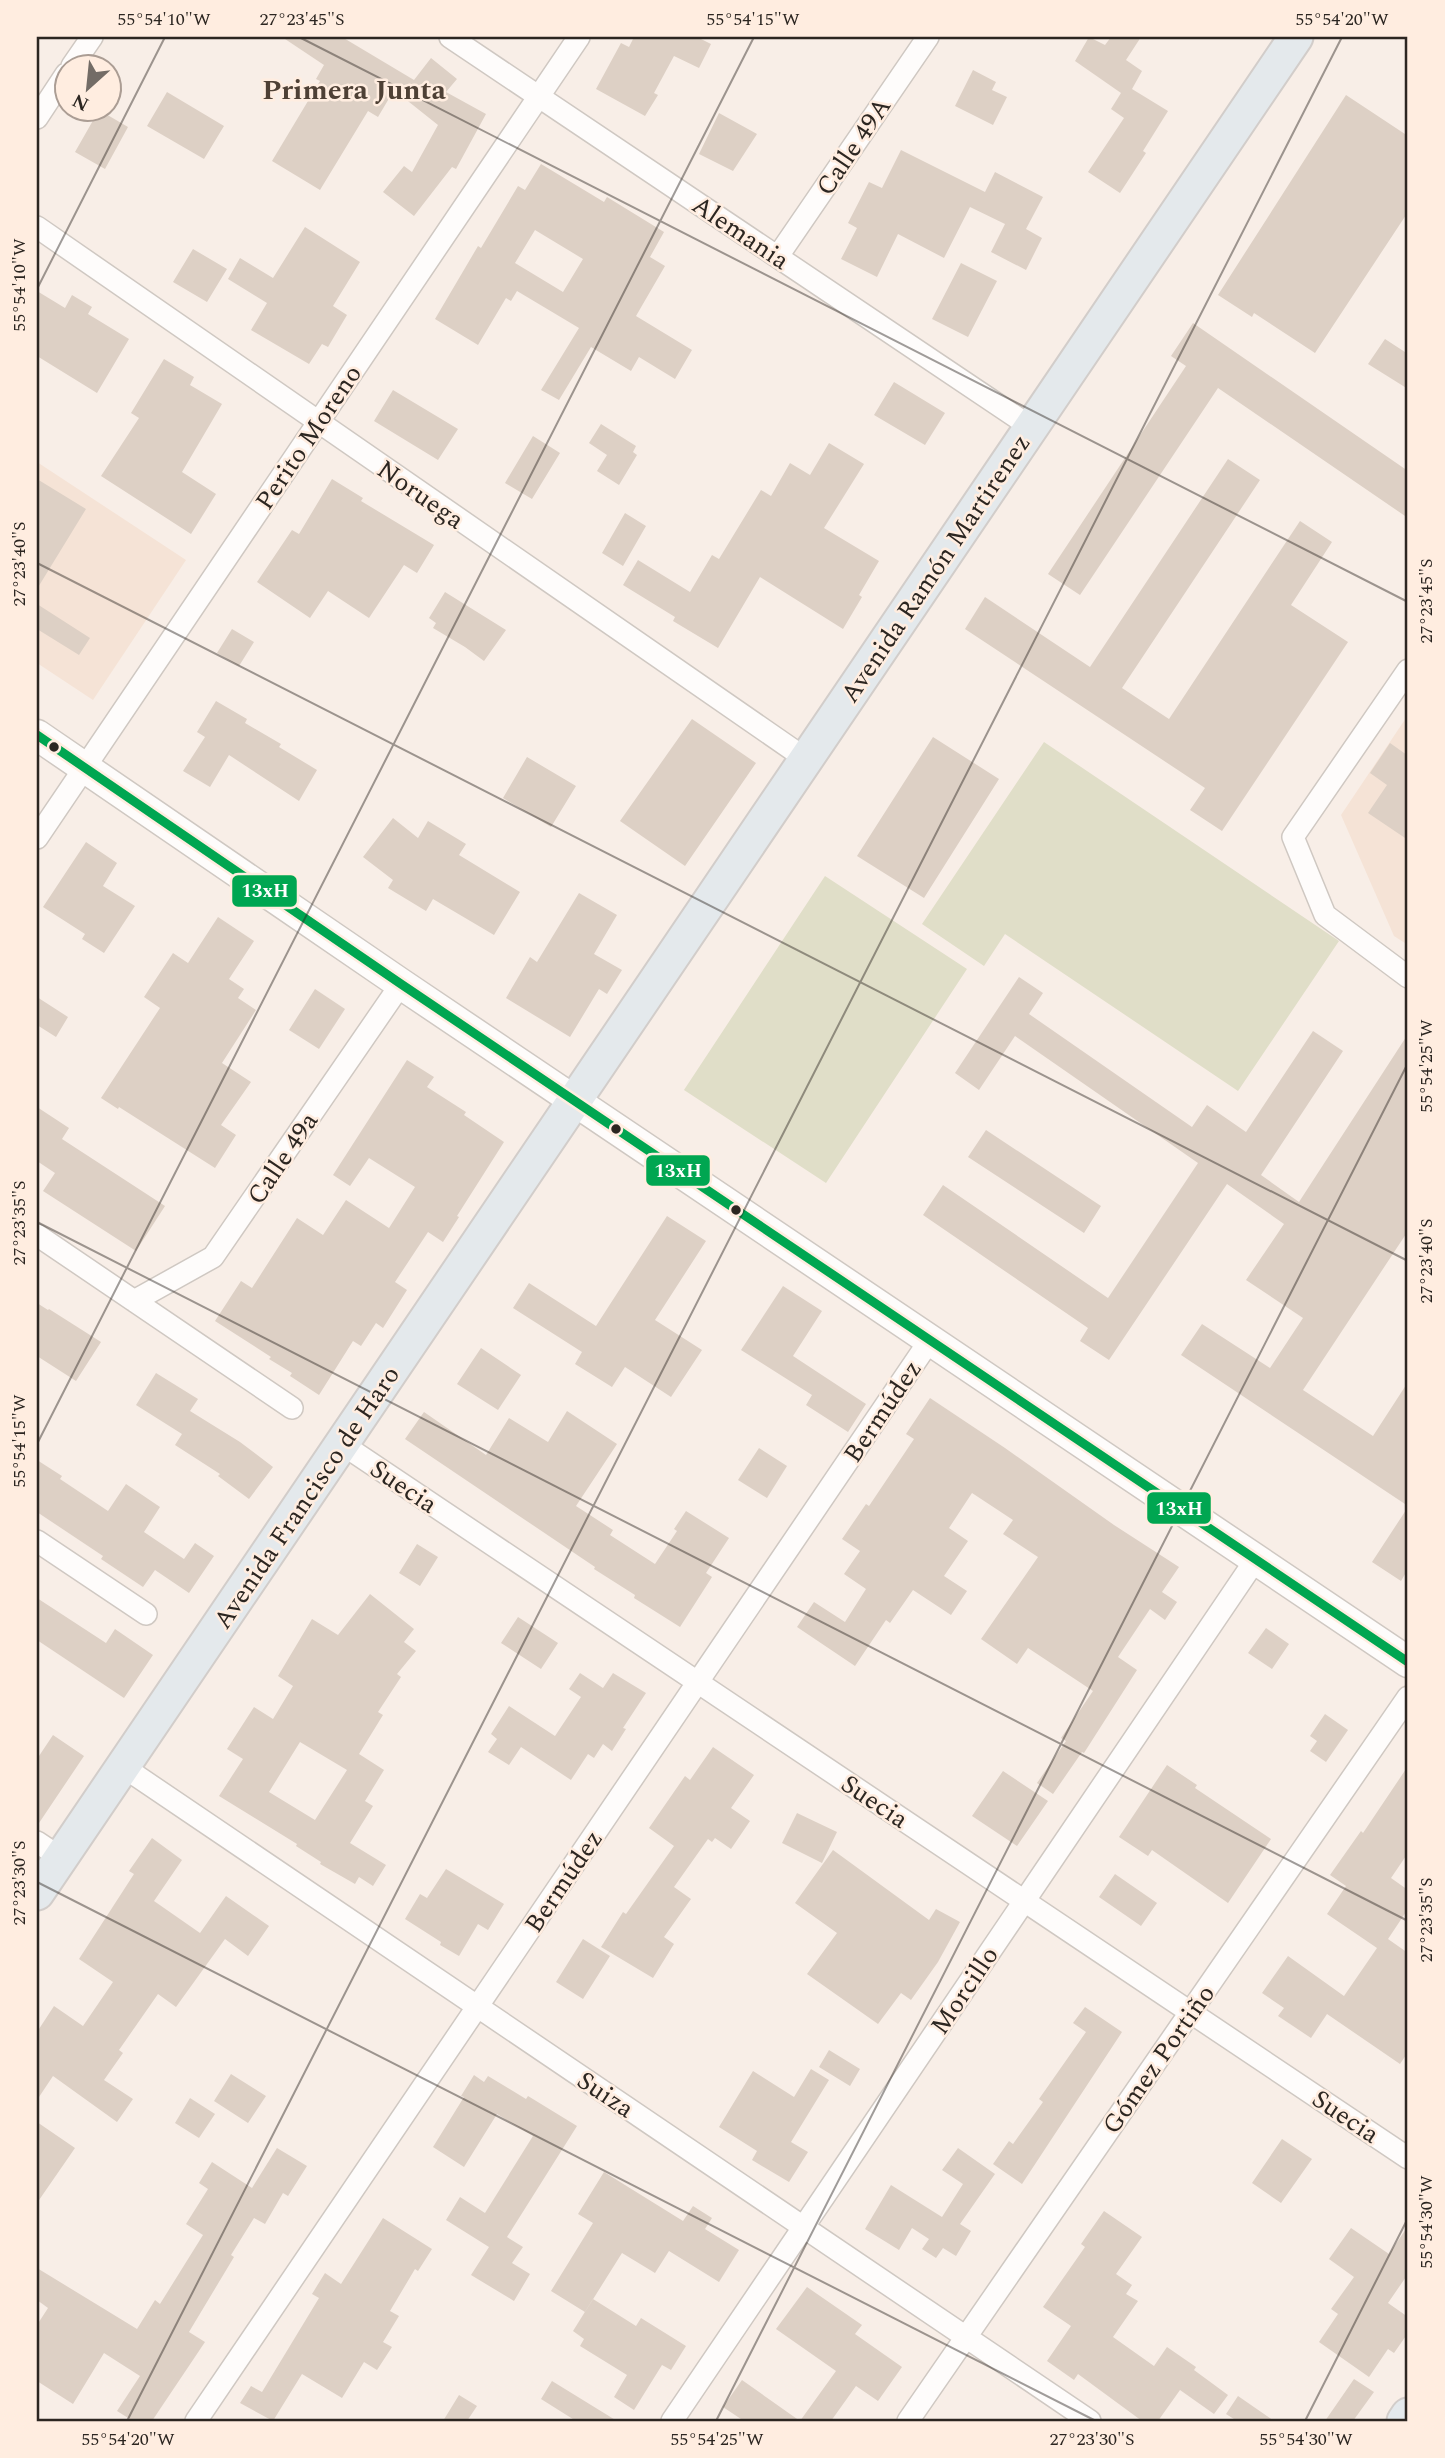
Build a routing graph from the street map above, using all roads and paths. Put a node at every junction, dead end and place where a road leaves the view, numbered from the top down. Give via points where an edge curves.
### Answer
1 (92, 37) edge
2 (450, 37) edge
3 (579, 37) edge
4 (928, 37) edge
5 (1296, 37) edge
6 (82, 52) edge
7 (52, 95) edge
8 (538, 96) junction
9 (37, 118) edge
10 (37, 227) edge
11 (778, 256) junction
12 (318, 423) junction
13 (1031, 427) junction
14 (1408, 670) edge
15 (37, 735) edge
16 (806, 760) junction
17 (84, 768) junction
18 (37, 838) edge
19 (1408, 977) edge
20 (401, 984) junction
21 (575, 1100) junction
22 (37, 1235) edge
23 (134, 1301) junction
24 (930, 1340) junction
25 (292, 1408) dead end
26 (341, 1444) junction
27 (37, 1541) edge
28 (1255, 1559) junction
29 (146, 1614) dead end
30 (1408, 1662) edge
31 (698, 1682) junction
32 (1408, 1697) edge
33 (122, 1766) junction
34 (49, 1850) edge
35 (37, 1894) edge
36 (1024, 1901) junction
37 (478, 2007) junction
38 (1190, 2012) junction
39 (1408, 2158) edge
40 (804, 2227) junction
41 (965, 2338) junction
42 (1408, 2415) edge
43 (196, 2421) edge
44 (672, 2421) edge
45 (908, 2421) edge
46 (1090, 2421) edge
47 (1404, 2421) edge

1 - 6 street
2 - 8 street, Alemania
3 - 8 street, Perito Moreno
4 - 11 street, Calle 49A
5 - 13 main road, Avenida Ramón Martirenez
7 - 9 street
8 - 11 street, Alemania
8 - 12 street, Perito Moreno
10 - 12 street, Noruega
11 - 13 street, Alemania
12 - 16 street, Noruega
12 - 17 street, Perito Moreno
13 - 16 main road, Avenida Ramón Martirenez
14 - 19 street via 1293,837 1325,915
15 - 17 main road
16 - 21 main road, Avenida Ramón Martirenez
17 - 18 street, Perito Moreno
17 - 20 main road
20 - 21 main road
20 - 23 street, Calle 49a via 213,1257
21 - 24 main road
21 - 26 main road, Avenida Francisco de Haro
22 - 23 street
23 - 25 street
24 - 28 main road
24 - 31 street, Bermúdez
26 - 31 street, Suecia
26 - 33 main road, Avenida Francisco de Haro
27 - 29 street
28 - 30 main road
28 - 36 street, Morcillo
31 - 36 street, Suecia
31 - 37 street, Bermúdez
32 - 38 street, Gómez Portiño
33 - 34 main road, Avenida Francisco de Haro
33 - 37 street, Suiza
34 - 35 main road, Avenida Francisco de Haro
36 - 38 street, Suecia
36 - 40 street, Morcillo
37 - 40 street, Suiza
37 - 43 street, Bermúdez
38 - 39 street, Suecia
38 - 41 street, Gómez Portiño
40 - 41 street, Suiza
40 - 44 street, Morcillo
41 - 45 street, Gómez Portiño
41 - 46 street, Suiza
42 - 47 main road

